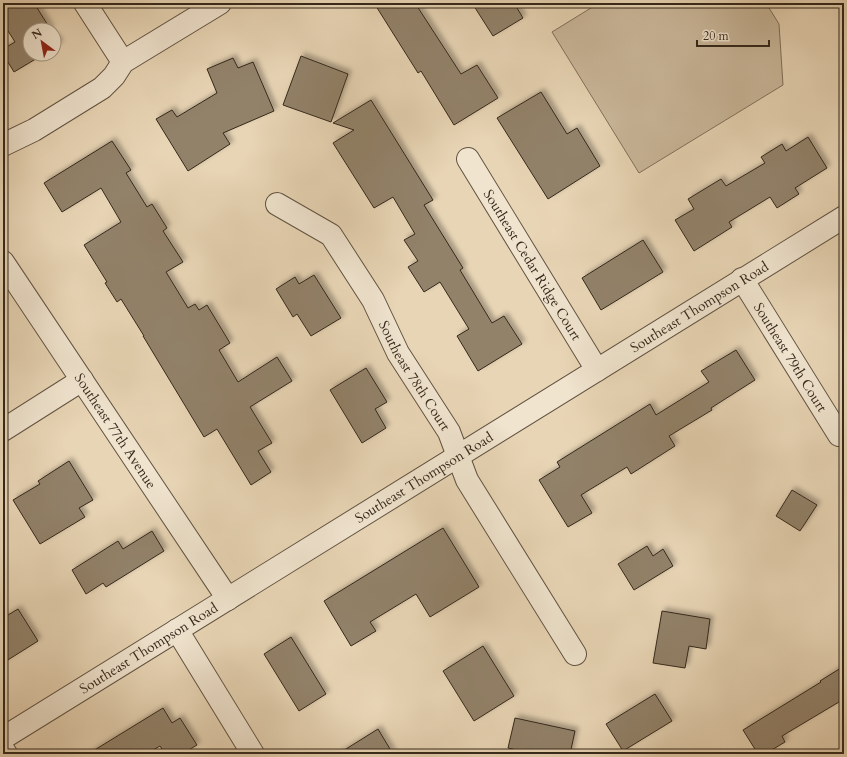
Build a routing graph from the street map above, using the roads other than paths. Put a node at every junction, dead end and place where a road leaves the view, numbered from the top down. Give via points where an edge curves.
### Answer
1 (85, 3) edge
2 (220, 3) edge
3 (123, 62) junction
4 (3, 145) edge
5 (468, 159) dead end
6 (277, 204) dead end
7 (844, 217) edge
8 (3, 262) edge
9 (742, 279) junction
10 (597, 370) junction
11 (82, 380) junction
12 (3, 430) edge
13 (839, 435) dead end
14 (458, 456) junction
15 (228, 599) junction
16 (177, 630) junction
17 (575, 654) dead end
18 (3, 739) edge
19 (12, 754) edge
20 (253, 754) edge

1 - 3 street
2 - 3 street
3 - 4 street via 102,88 34,130
5 - 10 street, Southeast Cedar Ridge Court
6 - 14 street, Southeast 78th Court via 331,235 373,300 398,353 449,432
7 - 9 street, Southeast Thompson Road
8 - 11 street, Southeast 77th Avenue
9 - 10 street, Southeast Thompson Road
9 - 13 street, Southeast 79th Court
10 - 14 street, Southeast Thompson Road
11 - 12 street
11 - 15 street, Southeast 77th Avenue
14 - 15 street, Southeast Thompson Road
14 - 17 street, Southeast 78th Court via 467,480
15 - 16 street, Southeast Thompson Road
16 - 18 street, Southeast Thompson Road
16 - 20 street
18 - 19 lane

